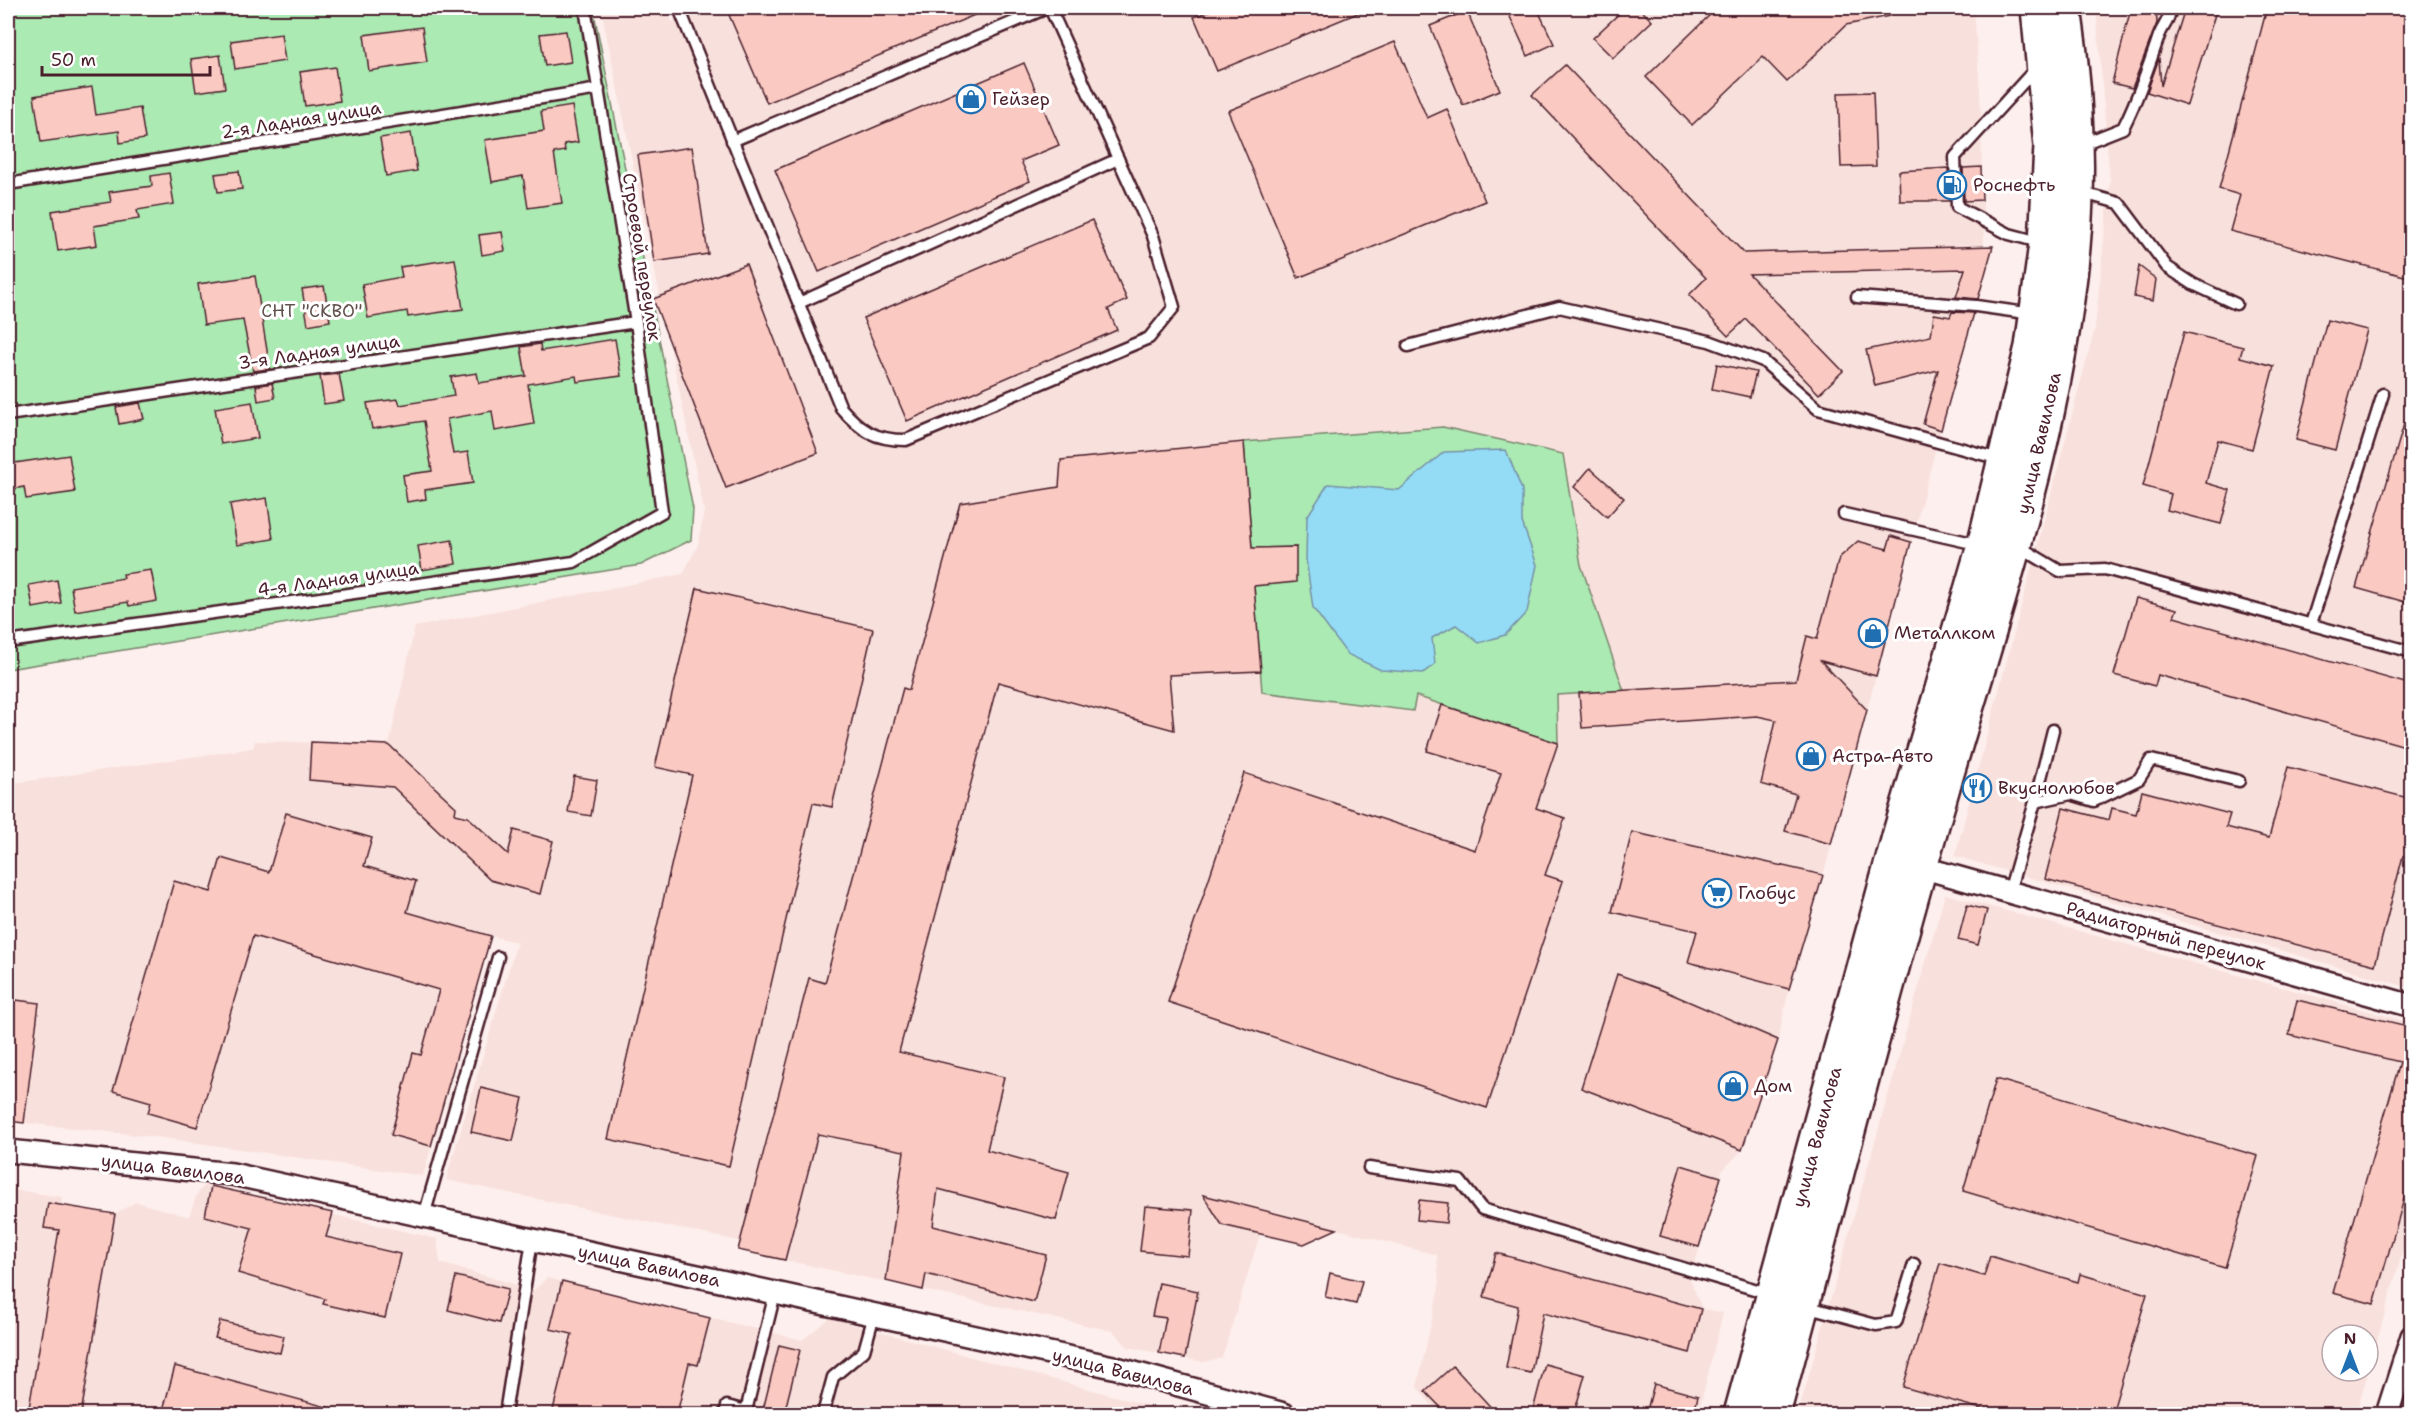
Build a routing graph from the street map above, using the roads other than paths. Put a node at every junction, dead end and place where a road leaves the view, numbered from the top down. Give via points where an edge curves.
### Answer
1 (585, 8) edge
2 (679, 8) edge
3 (1049, 8) edge
4 (2038, 8) edge
5 (2064, 8) edge
6 (2170, 8) edge
7 (2044, 59) junction
8 (599, 89) junction
9 (732, 141) junction
10 (2077, 146) junction
11 (1118, 159) junction
12 (8, 184) edge
13 (2076, 191) junction
14 (2046, 244) junction
15 (1857, 297) dead end
16 (799, 303) junction
17 (2236, 304) dead end
18 (2036, 315) junction
19 (636, 322) junction
20 (1408, 346) dead end
21 (2383, 394) dead end
22 (8, 416) edge
23 (2006, 460) junction
24 (662, 512) joint
25 (1844, 514) dead end
26 (2000, 545) junction
27 (2311, 624) junction
28 (8, 642) edge
29 (2412, 652) edge
30 (2054, 730) dead end
31 (2238, 781) dead end
32 (2035, 802) junction
33 (1906, 863) junction
34 (2009, 892) junction
35 (498, 957) dead end
36 (2412, 1006) edge
37 (8, 1151) edge
38 (1369, 1168) dead end
39 (424, 1216) junction
40 (532, 1240) junction
41 (1914, 1264) dead end
42 (775, 1293) junction
43 (1788, 1300) junction
44 (874, 1315) junction
45 (2412, 1336) edge
46 (505, 1414) edge
47 (725, 1414) edge
48 (824, 1414) edge
49 (1284, 1414) edge
50 (1741, 1414) edge
51 (1773, 1414) edge
52 (2387, 1414) edge

1 - 8 lane, Строевой переулок
2 - 9 lane
3 - 9 lane
3 - 11 lane
4 - 7 main road, улица Вавилова
5 - 10 main road, улица Вавилова
6 - 10 lane via 2170,19 2160,33 2141,92 2123,128
7 - 14 main road, улица Вавилова via 2051,146
7 - 14 lane via 1955,157 1957,207 2009,234
8 - 12 lane, 2-я Ладная улица
8 - 19 lane, Строевой переулок
9 - 16 lane
10 - 13 main road, улица Вавилова
11 - 16 lane
11 - 16 lane via 1153,236 1174,307 1149,338 906,440 883,440 856,425 841,408
13 - 17 lane via 2119,203 2167,267
13 - 26 main road, улица Вавилова via 2059,354
14 - 18 main road, улица Вавилова
15 - 18 lane via 1977,306
18 - 23 main road, улица Вавилова
19 - 22 lane, 3-я Ладная улица
19 - 24 lane, Строевой переулок
20 - 23 lane via 1559,307 1709,341 1763,361 1818,409
21 - 27 lane
23 - 26 main road, улица Вавилова
24 - 28 lane, 4-я Ладная улица via 574,562
25 - 26 lane
26 - 27 lane via 2060,571 2105,569
26 - 33 main road, улица Вавилова
27 - 29 lane
30 - 32 lane
31 - 32 lane via 2151,760 2139,779 2094,801 2071,794
32 - 34 lane
33 - 34 street, Радиаторный переулок
33 - 43 main road, улица Вавилова
34 - 36 street, Радиаторный переулок
35 - 39 lane
37 - 39 street, улица Вавилова via 232,1174
38 - 43 lane via 1460,1181 1482,1209
39 - 40 street, улица Вавилова
40 - 42 street, улица Вавилова
40 - 46 lane
41 - 43 lane via 1896,1322 1876,1325
42 - 44 street, улица Вавилова
42 - 47 lane via 746,1411 727,1406
43 - 50 main road, улица Вавилова
43 - 51 main road, улица Вавилова
44 - 48 lane via 864,1351 833,1377
44 - 49 street, улица Вавилова via 1113,1367
45 - 52 street

